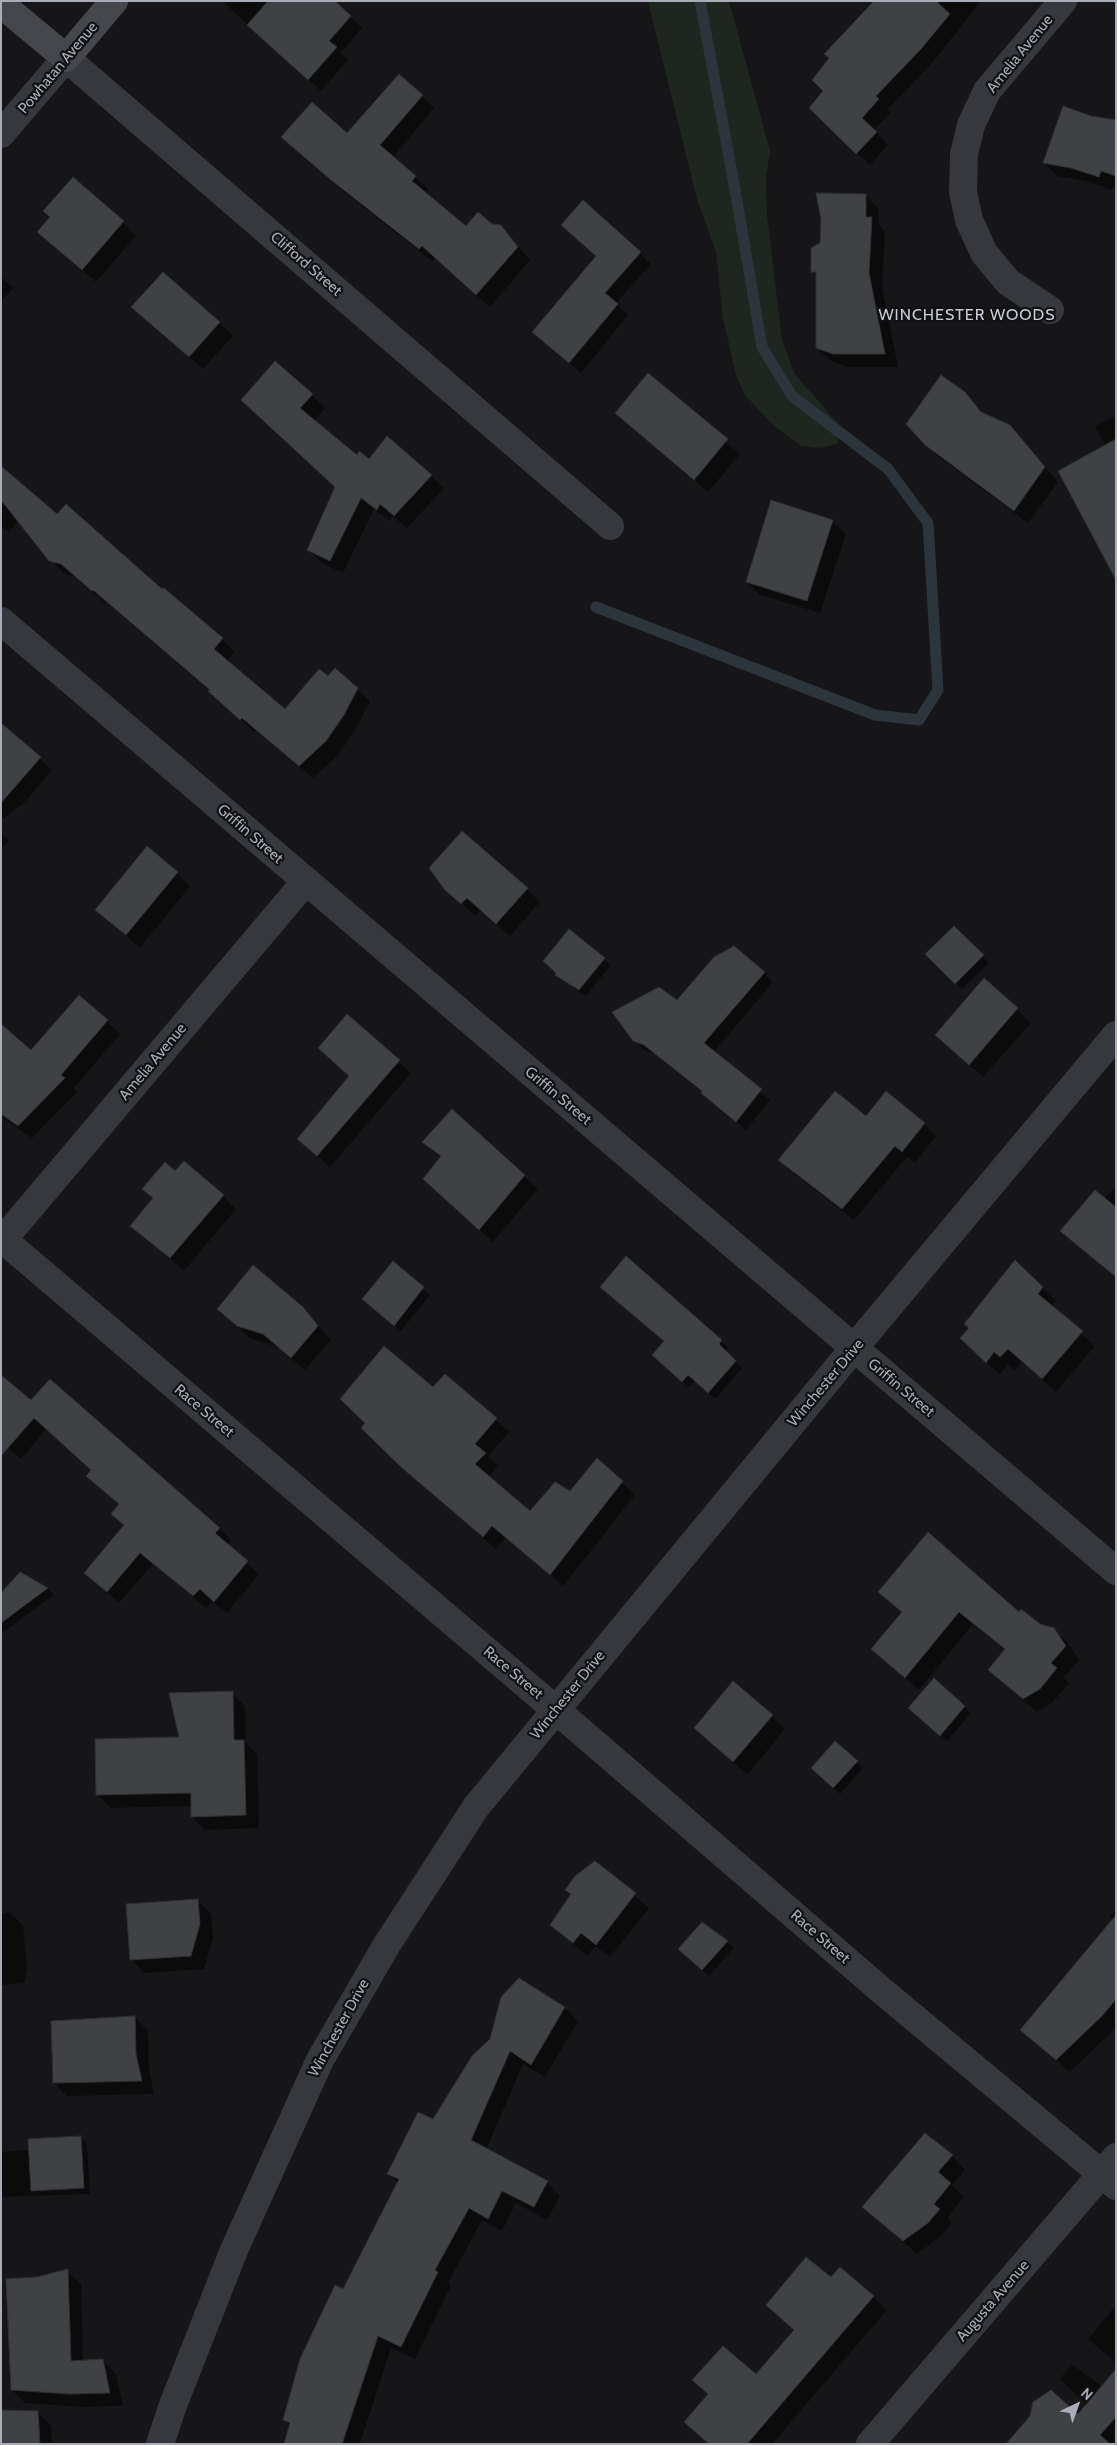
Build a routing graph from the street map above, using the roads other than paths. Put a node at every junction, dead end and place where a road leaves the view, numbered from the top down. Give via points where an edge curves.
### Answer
1 (114, 1) edge
2 (1063, 1) edge
3 (1, 4) edge
4 (66, 58) junction
5 (1, 134) edge
6 (1050, 310) dead end
7 (610, 526) dead end
8 (1, 621) edge
9 (306, 881) junction
10 (1116, 1035) edge
11 (2, 1240) edge
12 (854, 1348) junction
13 (1116, 1571) edge
14 (556, 1710) junction
15 (1111, 2172) edge
16 (160, 2444) edge
17 (870, 2444) edge

1 - 4 street, Powhatan Avenue
2 - 6 street, Amelia Avenue via 987,91 971,125 964,154 963,192 969,220 984,254 1008,282
3 - 4 street, Clifford Street
4 - 5 street, Powhatan Avenue
4 - 7 street, Clifford Street
8 - 9 street, Griffin Street
9 - 11 street, Amelia Avenue
9 - 12 street, Griffin Street
10 - 12 street, Winchester Drive
11 - 14 street, Race Street
12 - 13 street, Griffin Street
12 - 14 street, Winchester Drive
14 - 15 street, Race Street via 881,1990
14 - 16 street, Winchester Drive via 476,1807 386,1946 320,2060 234,2250
15 - 17 street, Augusta Avenue

